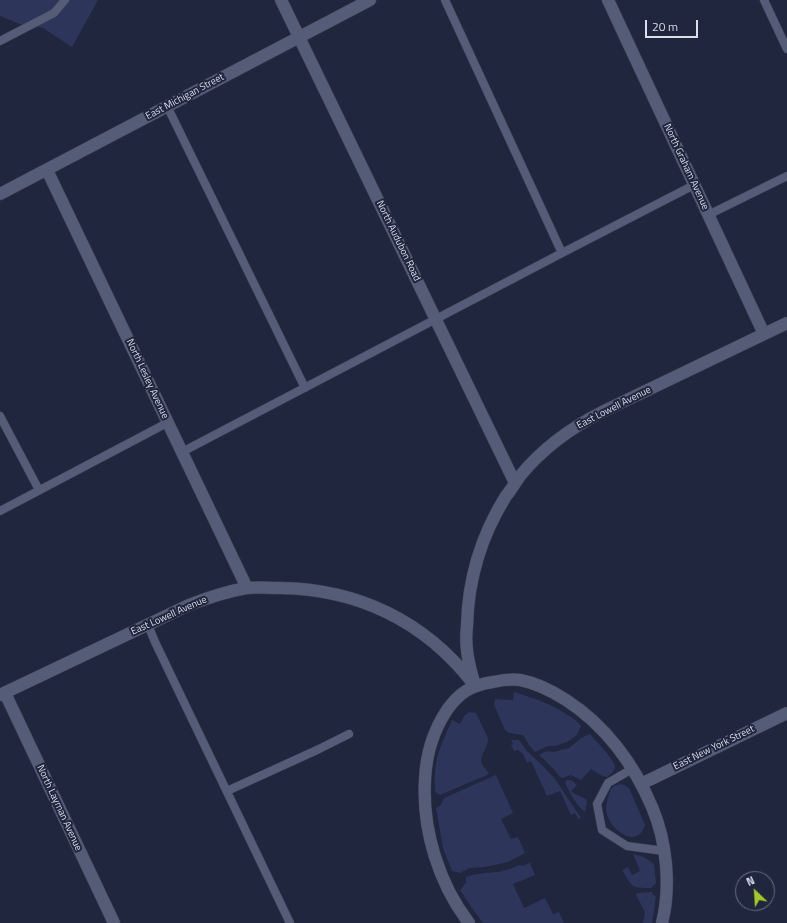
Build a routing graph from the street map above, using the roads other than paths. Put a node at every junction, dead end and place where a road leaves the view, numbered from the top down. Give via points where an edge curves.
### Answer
1 (65, 0) edge
2 (281, 0) edge
3 (370, 0) edge
4 (445, 0) edge
5 (608, 0) edge
6 (764, 0) edge
7 (299, 37) junction
8 (0, 41) edge
9 (787, 49) edge
10 (168, 106) junction
11 (47, 170) junction
12 (787, 176) edge
13 (694, 185) junction
14 (0, 194) edge
15 (708, 214) junction
16 (562, 253) junction
17 (436, 320) junction
18 (787, 323) edge
19 (764, 334) junction
20 (305, 388) junction
21 (0, 416) edge
22 (167, 423) junction
23 (182, 452) junction
24 (515, 483) junction
25 (39, 490) junction
26 (0, 511) edge
27 (247, 588) junction
28 (148, 625) junction
29 (476, 686) junction
30 (3, 694) edge
31 (787, 713) edge
32 (349, 734) dead end
33 (632, 769) junction
34 (641, 784) junction
35 (226, 791) junction
36 (664, 851) junction
37 (114, 923) edge
38 (290, 923) edge
39 (469, 923) edge
40 (662, 923) edge

1 - 8 lane via 54,13
2 - 7 street, North Audubon Road
3 - 7 street, East Michigan Street
4 - 16 lane
5 - 13 street, North Graham Avenue
6 - 9 lane
7 - 10 street, East Michigan Street
7 - 17 street, North Audubon Road
10 - 11 street, East Michigan Street
10 - 20 lane
11 - 14 street, East Michigan Street
11 - 22 street, North Lesley Avenue
12 - 15 lane
13 - 15 street, North Graham Avenue
13 - 16 lane
15 - 19 street, North Graham Avenue
16 - 17 lane
17 - 20 lane
17 - 24 street, North Audubon Road
18 - 19 street, East Lowell Avenue
19 - 24 street, East Lowell Avenue via 582,423 549,447
20 - 23 lane
21 - 25 lane
22 - 23 street, North Lesley Avenue
22 - 25 lane
23 - 27 street, North Lesley Avenue
24 - 29 street, East Lowell Avenue via 484,539 470,586 466,644
25 - 26 lane
27 - 28 street, East Lowell Avenue via 196,602
27 - 29 street, East Lowell Avenue via 288,588 328,592 382,610 430,639
28 - 30 street, East Lowell Avenue
28 - 35 lane
29 - 33 street via 513,680 552,692 572,704 597,725 614,743
29 - 39 street via 457,697 440,722 430,745 424,786 428,827 436,860 457,905
30 - 37 street, North Layman Avenue
31 - 34 street, East New York Street
32 - 35 lane
33 - 34 street
33 - 36 lane via 608,782 597,804 602,830 627,846
34 - 36 street via 655,814
35 - 38 lane
36 - 40 street via 667,888

